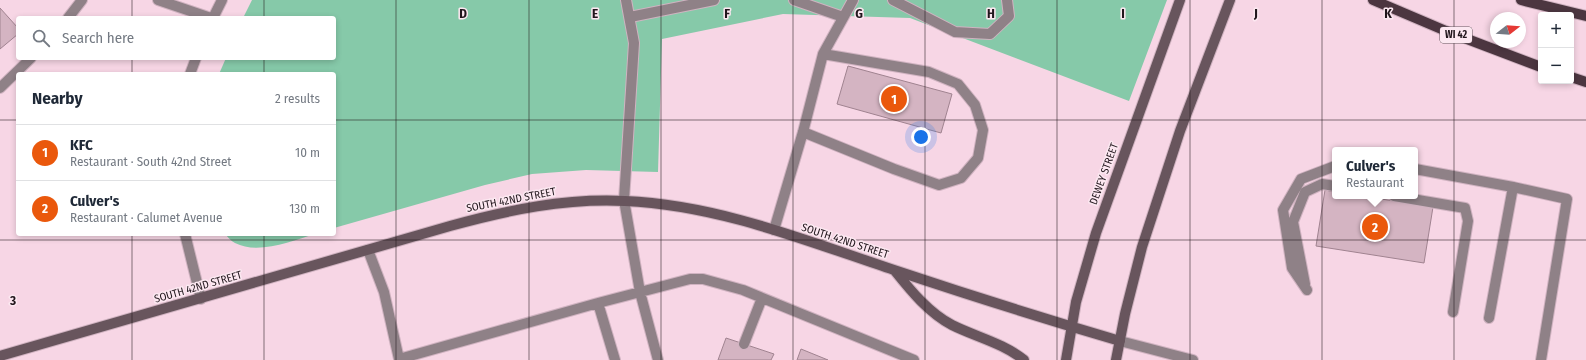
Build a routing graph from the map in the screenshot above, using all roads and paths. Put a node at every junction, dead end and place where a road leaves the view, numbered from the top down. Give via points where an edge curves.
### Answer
1 (82, 0) edge
2 (158, 0) edge
3 (222, 0) edge
4 (626, 0) edge
5 (714, 0) edge
6 (794, 0) edge
7 (853, 0) edge
8 (893, 0) edge
9 (1007, 0) edge
10 (1180, 0) edge
11 (1230, 0) edge
12 (1373, 0) edge
13 (1521, 0) edge
14 (70, 16) edge
15 (206, 16) edge
16 (213, 16) edge
17 (1586, 16) edge
18 (630, 17) junction
19 (843, 17) junction
20 (823, 54) junction
21 (30, 60) edge
22 (195, 60) edge
23 (1538, 66) edge
24 (17, 72) edge
25 (191, 72) edge
26 (16, 73) edge
27 (1574, 78) edge
28 (1586, 82) edge
29 (0, 88) edge
30 (803, 132) junction
31 (1332, 167) edge
32 (1418, 171) edge
33 (1332, 186) edge
34 (1513, 187) junction
35 (1412, 199) edge
36 (624, 200) junction
37 (774, 230) junction
38 (185, 236) edge
39 (368, 250) junction
40 (895, 271) junction
41 (640, 292) junction
42 (762, 298) junction
43 (201, 299) junction
44 (598, 303) junction
45 (1453, 312) dead end
46 (1489, 318) dead end
47 (1071, 326) junction
48 (1120, 340) junction
49 (744, 344) dead end
50 (0, 356) edge
51 (399, 360) edge
52 (615, 360) edge
53 (658, 360) edge
54 (914, 360) edge
55 (1024, 360) edge
56 (1066, 360) edge
57 (1116, 360) edge
58 (1192, 360) edge
59 (1541, 360) edge

1 - 14 street
2 - 15 street
3 - 16 street
4 - 18 street
5 - 18 street
6 - 19 street
7 - 19 street
8 - 9 street via 955,32 990,34 1009,16
10 - 47 street, DEWEY STREET via 1105,206
11 - 48 street via 1180,131 1145,239
12 - 23 main road, WI 42
13 - 17 main road
18 - 36 street via 634,43
19 - 20 street
20 - 30 street
20 - 30 street via 929,72 958,84 975,105 983,130 978,158 961,178 939,185
21 - 24 street
22 - 25 street
26 - 29 street
27 - 28 main road
30 - 37 street
31 - 33 street via 1301,179 1283,210 1292,268 1307,290 1293,222 1305,192 1322,184
32 - 34 street
34 - 46 street
34 - 59 street via 1567,199
35 - 45 street via 1465,208 1468,221
36 - 37 street, SOUTH 42ND STREET via 696,210
36 - 39 street, SOUTH 42ND STREET via 564,202 513,210
36 - 41 street
37 - 40 street, SOUTH 42ND STREET
38 - 43 street
39 - 43 street, SOUTH 42ND STREET
39 - 51 street via 384,292
40 - 47 street, SOUTH 42ND STREET
40 - 55 street via 916,296 938,316 952,325 1002,346
41 - 42 street via 690,279 703,279
41 - 44 street
41 - 53 street
42 - 49 street
42 - 54 street
43 - 50 street, SOUTH 42ND STREET
44 - 51 street
44 - 52 street
47 - 48 street, SOUTH 42ND STREET
47 - 56 street, DEWEY STREET
48 - 57 street
48 - 58 street

